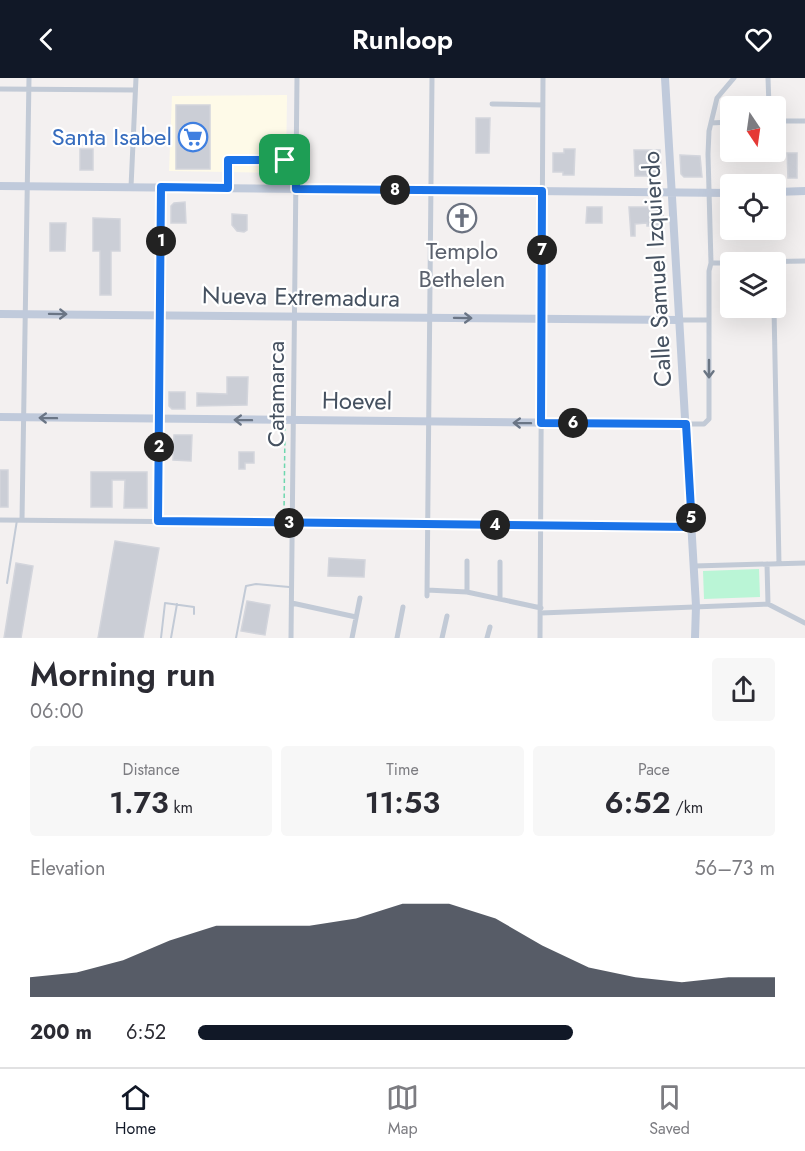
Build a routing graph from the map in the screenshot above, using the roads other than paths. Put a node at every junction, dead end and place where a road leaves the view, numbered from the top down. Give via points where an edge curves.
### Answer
1 (29, 78) edge
2 (136, 78) edge
3 (297, 78) edge
4 (432, 78) edge
5 (543, 78) edge
6 (665, 78) edge
7 (734, 78) edge
8 (768, 78) edge
9 (0, 89) edge
10 (28, 89) junction
11 (135, 90) junction
12 (769, 96) edge
13 (492, 104) dead end
14 (543, 105) junction
15 (786, 121) edge
16 (805, 121) edge
17 (711, 123) junction
18 (720, 123) edge
19 (296, 160) junction
20 (0, 186) edge
21 (26, 186) junction
22 (131, 187) junction
23 (161, 187) junction
24 (228, 188) junction
25 (296, 189) junction
26 (430, 190) junction
27 (542, 191) junction
28 (805, 191) edge
29 (786, 192) edge
30 (672, 193) junction
31 (720, 193) edge
32 (709, 194) junction
33 (805, 261) edge
34 (786, 262) edge
35 (711, 263) junction
36 (720, 263) edge
37 (0, 314) edge
38 (24, 314) junction
39 (160, 315) junction
40 (295, 317) junction
41 (429, 318) junction
42 (774, 318) edge
43 (541, 319) junction
44 (679, 320) junction
45 (709, 320) junction
46 (0, 417) edge
47 (23, 417) junction
48 (159, 419) junction
49 (294, 420) junction
50 (429, 422) junction
51 (541, 423) junction
52 (686, 424) junction
53 (0, 520) edge
54 (20, 520) junction
55 (158, 521) junction
56 (293, 523) junction
57 (428, 524) junction
58 (541, 525) junction
59 (692, 527) junction
60 (467, 561) dead end
61 (500, 562) dead end
62 (805, 563) edge
63 (767, 564) junction
64 (779, 564) junction
65 (694, 566) junction
66 (7, 583) dead end
67 (292, 588) junction
68 (467, 592) junction
69 (360, 598) dead end
70 (500, 599) junction
71 (292, 603) junction
72 (177, 604) junction
73 (768, 604) junction
74 (696, 606) junction
75 (404, 607) dead end
76 (541, 610) junction
77 (194, 614) dead end
78 (447, 615) dead end
79 (356, 617) junction
80 (805, 623) edge
81 (490, 627) dead end
82 (161, 638) edge
83 (171, 638) edge
84 (236, 638) edge
85 (291, 638) edge
86 (352, 638) edge
87 (397, 638) edge
88 (442, 638) edge
89 (487, 638) edge
90 (540, 638) edge
91 (695, 638) edge

1 - 10 street
2 - 11 street
3 - 19 street, Catamarca
4 - 26 street
5 - 14 street
6 - 30 street, Calle Samuel Izquierdo
7 - 17 street via 717,98
8 - 12 street
9 - 10 street
10 - 11 street
10 - 21 street
11 - 22 street
13 - 14 street
14 - 27 street
15 - 16 street
17 - 18 street
17 - 32 street
19 - 24 lane via 228,160
19 - 25 street, Catamarca
20 - 21 street
21 - 22 street
21 - 38 street
22 - 23 street
23 - 24 street
23 - 39 street
24 - 25 street
25 - 26 street
25 - 40 street, Catamarca
26 - 27 street
26 - 41 street
27 - 30 street
27 - 43 street
28 - 29 street
30 - 32 street
30 - 44 street, Calle Samuel Izquierdo
31 - 32 street
32 - 35 street
33 - 34 street
35 - 36 street
35 - 45 street
37 - 38 street, Nueva Extremadura
38 -> 39 street, Nueva Extremadura
38 - 47 street
39 - 40 street, Nueva Extremadura
39 - 48 street
40 - 41 street, Nueva Extremadura
40 - 49 street, Catamarca
41 -> 43 street, Nueva Extremadura
41 - 50 street
42 - 64 street
43 - 44 street, Nueva Extremadura
43 - 51 street
44 - 45 street, Nueva Extremadura
44 - 52 street, Calle Samuel Izquierdo
45 -> 52 street, Hoevel via 709,417 704,424
46 - 47 street, Hoevel
48 -> 47 street, Hoevel
47 - 54 street
49 -> 48 street, Hoevel
48 - 55 street
49 - 50 street, Hoevel
49 - 56 street, Catamarca
51 -> 50 street, Hoevel
50 - 57 street
51 - 52 street, Hoevel
51 - 58 street
52 - 59 street, Calle Samuel Izquierdo
53 - 54 street
54 - 55 street
54 - 66 lane
55 - 56 street
56 - 57 street
56 - 67 street, Catamarca
57 - 58 street
57 - 68 street via 427,593
58 - 59 street
58 - 76 street
59 - 65 street, Calle Samuel Izquierdo
60 - 68 street
61 - 70 street
62 - 64 street
63 - 64 street
63 - 65 street
63 - 73 street
65 - 74 street, Calle Samuel Izquierdo
67 - 71 street, Catamarca
67 - 84 lane via 246,586
68 - 70 street
69 - 79 street
70 - 76 street
71 - 79 street
71 - 85 street, Catamarca
72 - 77 lane via 194,607
72 - 82 lane via 165,603
72 - 83 lane
73 - 74 street
73 - 80 street
74 - 76 street
74 - 91 street, Calle Samuel Izquierdo
75 - 87 street
76 - 90 street
78 - 88 street
79 - 86 street
81 - 89 street

